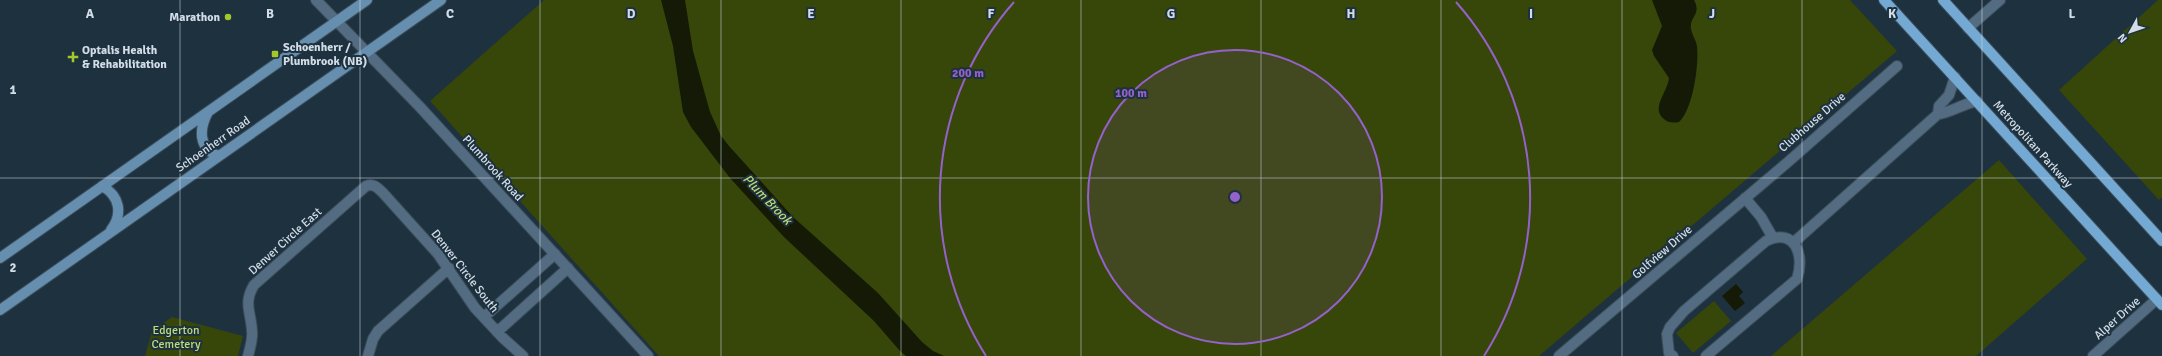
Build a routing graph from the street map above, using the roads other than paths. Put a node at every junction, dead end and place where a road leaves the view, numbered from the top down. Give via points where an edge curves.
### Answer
1 (316, 0) edge
2 (367, 0) edge
3 (441, 0) edge
4 (1884, 0) edge
5 (1943, 0) edge
6 (2000, 0) edge
7 (336, 21) junction
8 (1968, 28) junction
9 (367, 53) junction
10 (1897, 66) dead end
11 (1955, 78) junction
12 (1977, 101) junction
13 (208, 112) junction
14 (1938, 114) junction
15 (218, 156) junction
16 (370, 184) joint
17 (102, 186) junction
18 (1745, 198) junction
19 (108, 233) junction
20 (1773, 238) junction
21 (2162, 241) edge
22 (1793, 243) junction
23 (555, 254) junction
24 (0, 258) edge
25 (449, 268) junction
26 (568, 268) junction
27 (2160, 302) edge
28 (0, 310) edge
29 (484, 317) junction
30 (497, 332) junction
31 (1669, 355) edge
32 (248, 356) edge
33 (368, 356) edge
34 (523, 356) edge
35 (648, 356) edge
36 (1559, 356) edge
37 (1706, 356) edge
38 (2093, 356) edge

1 - 7 street, Plumbrook Road
2 - 7 main road
3 - 9 main road, Schoenherr Road
4 - 11 main road, Metropolitan Parkway
5 - 8 main road
6 - 8 street
7 - 9 street, Plumbrook Road
7 - 13 main road
8 - 21 main road
9 - 15 main road, Schoenherr Road
9 - 23 street, Plumbrook Road
10 - 18 street, Clubhouse Drive
11 - 12 main road, Metropolitan Parkway
11 - 14 street via 1949,95 1939,106
12 - 14 street
12 - 27 main road, Metropolitan Parkway
13 - 15 main road via 202,125 202,139 208,151
13 - 17 main road
14 - 22 street
15 - 19 main road, Schoenherr Road
16 - 25 street, Denver Circle South via 384,194
16 - 32 street, Denver Circle East via 254,285 248,295 252,331
17 - 19 main road via 115,197 119,208 116,221
17 - 24 main road
18 - 20 street via 1761,217
18 - 36 street, Golfview Drive
19 - 28 main road, Schoenherr Road
20 - 22 street via 1785,238
20 - 31 street via 1766,241 1696,301 1670,327 1667,334
22 - 37 street via 1800,253 1801,268 1797,279
23 - 26 street, Plumbrook Road
23 - 29 street
25 - 29 street, Denver Circle South via 469,300
25 - 33 street via 378,330
26 - 30 street
26 - 35 street, Plumbrook Road
27 - 38 street, Alper Drive
29 - 30 street, Denver Circle South
30 - 34 street, Denver Circle South

